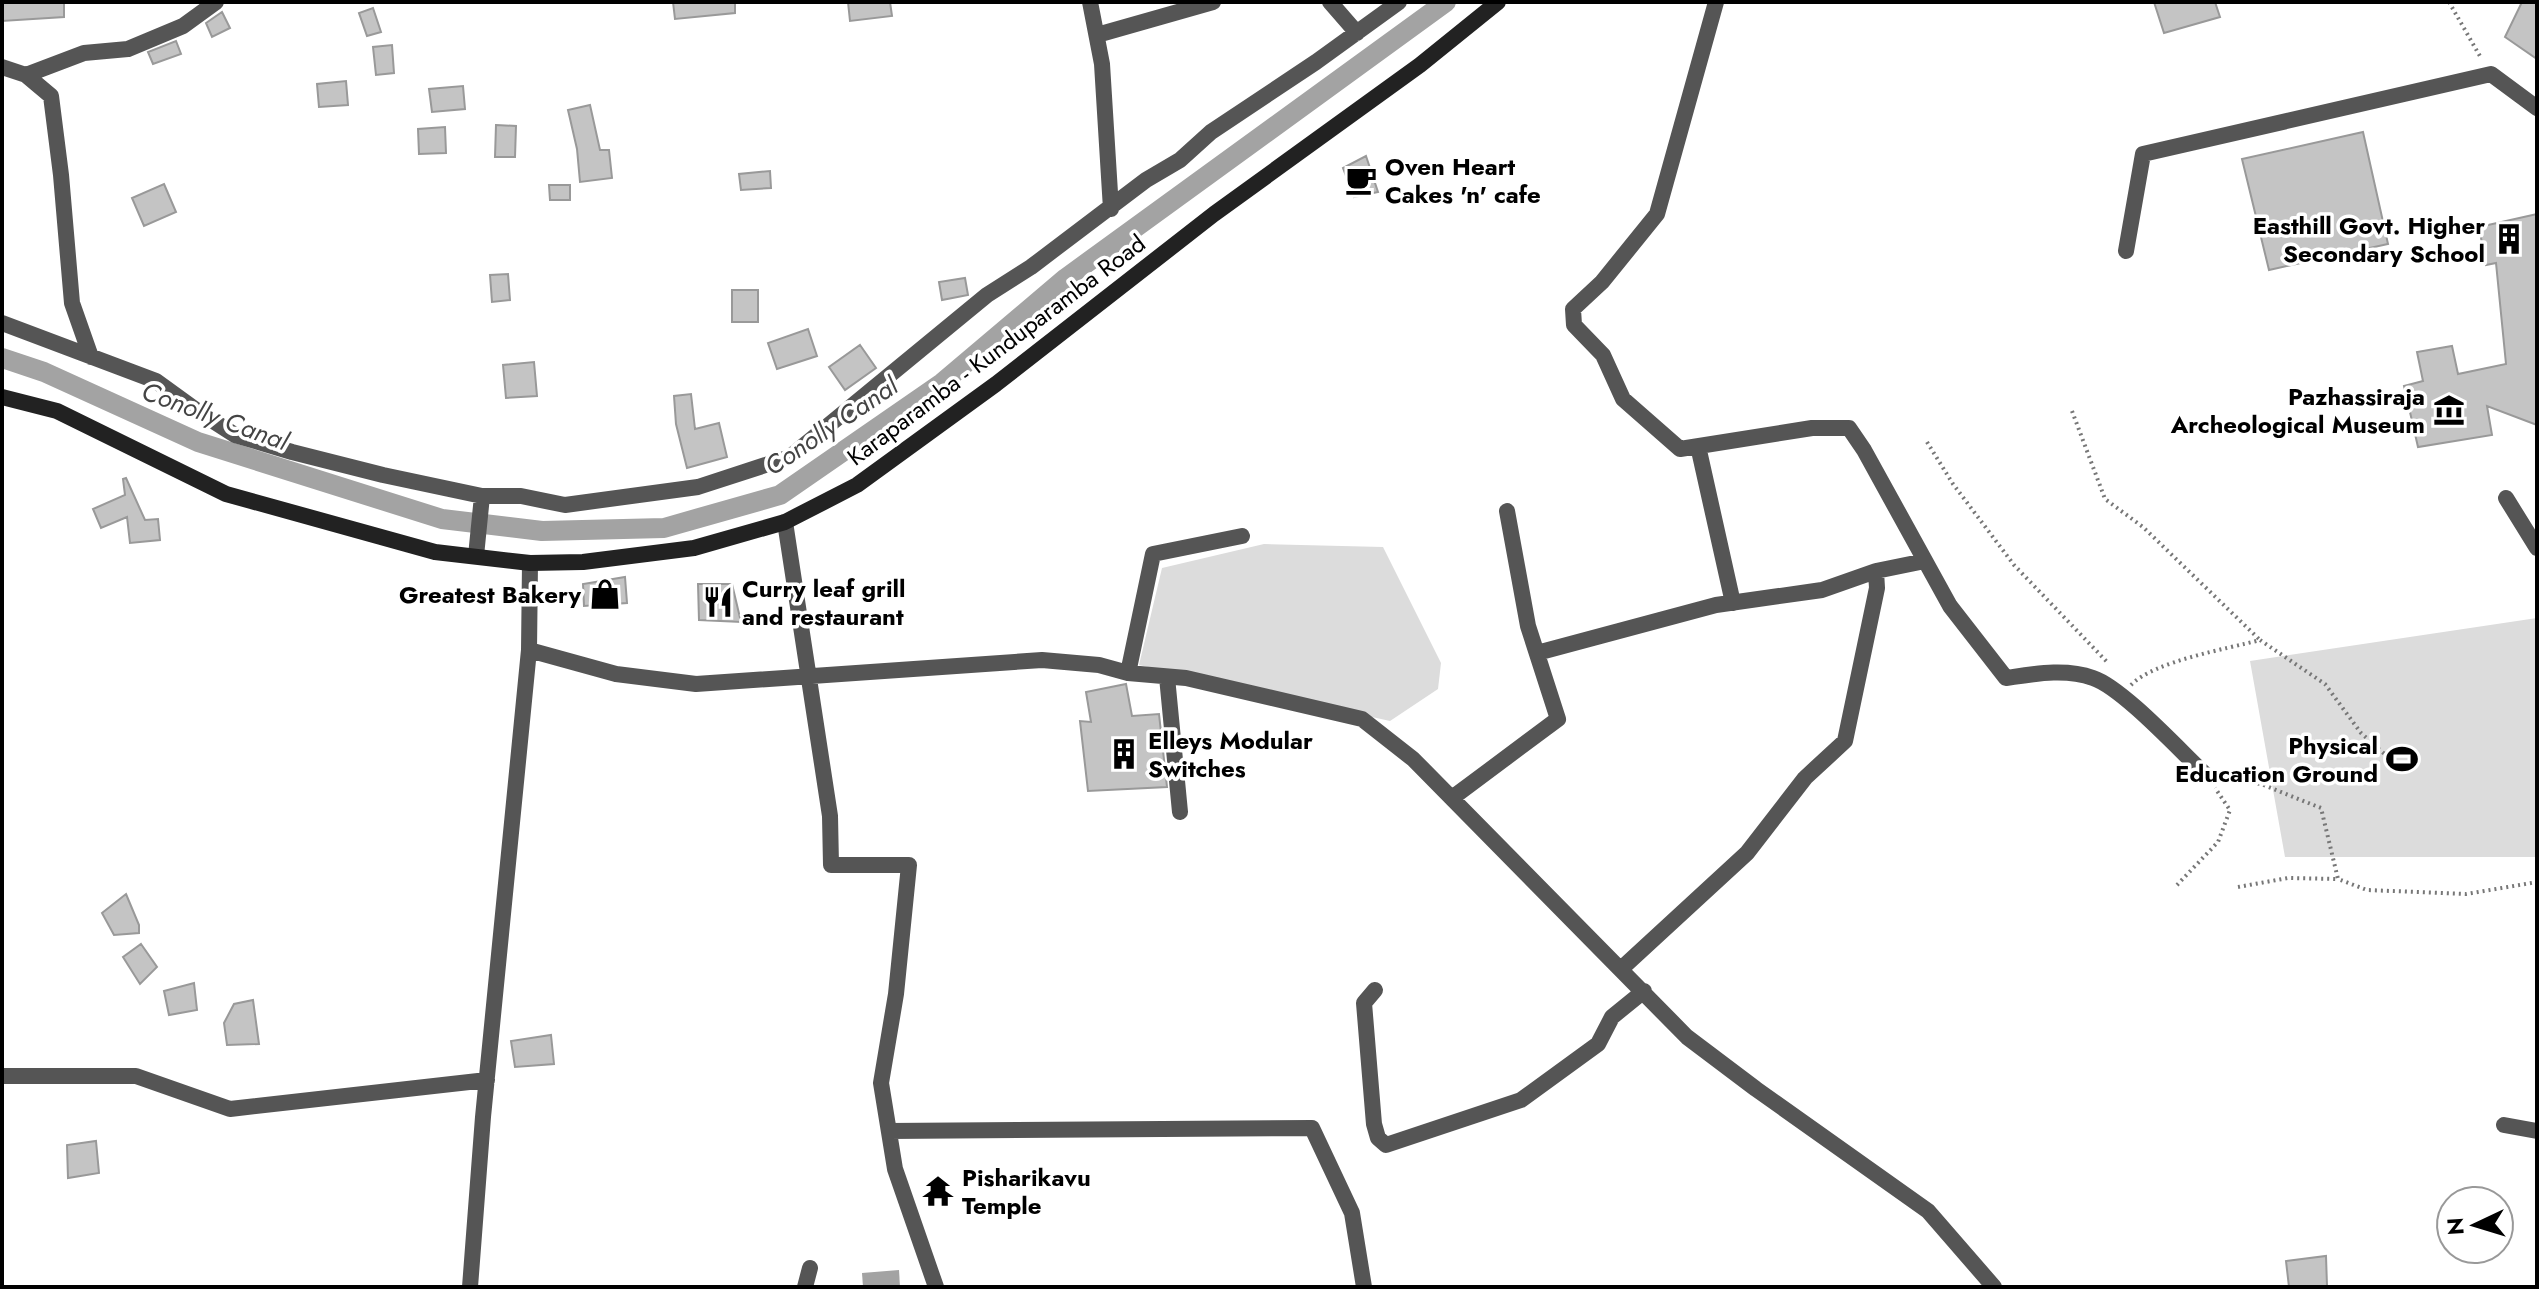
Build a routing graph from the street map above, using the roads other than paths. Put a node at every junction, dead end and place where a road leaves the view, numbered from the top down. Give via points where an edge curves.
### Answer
1 (216, 2) edge
2 (1090, 2) edge
3 (1213, 2) edge
4 (1330, 2) edge
5 (1399, 2) edge
6 (1498, 2) edge
7 (1716, 2) edge
8 (1357, 33) junction
9 (1097, 35) junction
10 (2, 67) edge
11 (26, 75) junction
12 (2537, 108) edge
13 (1111, 209) junction
14 (2126, 251) dead end
15 (2, 323) edge
16 (91, 357) junction
17 (2, 397) edge
18 (1698, 446) junction
19 (482, 496) junction
20 (2506, 498) dead end
21 (1507, 511) dead end
22 (785, 522) junction
23 (1242, 536) dead end
24 (2537, 548) edge
25 (476, 556) junction
26 (1925, 561) junction
27 (530, 563) junction
28 (1876, 571) junction
29 (1733, 603) junction
30 (529, 650) junction
31 (1537, 653) junction
32 (1128, 673) junction
33 (808, 675) junction
34 (1167, 677) junction
35 (2207, 776) road end
36 (1452, 798) junction
37 (1180, 812) dead end
38 (1621, 969) junction
39 (1375, 990) dead end
40 (1644, 991) junction
41 (2, 1076) edge
42 (487, 1080) junction
43 (2504, 1125) dead end
44 (889, 1131) junction
45 (2537, 1131) edge
46 (810, 1268) dead end
47 (470, 1287) edge
48 (805, 1287) edge
49 (936, 1287) edge
50 (1364, 1287) edge
51 (1994, 1287) edge

1 - 11 street via 183,26 128,49 84,53
2 - 9 street
3 - 9 street
4 - 8 street
5 - 8 street
6 - 22 main road, Karaparamba - Kunduparamba Road via 996,384 857,485
7 - 18 street via 1657,214 1573,309 1574,325 1603,355 1623,399 1680,449
8 - 13 street via 1211,132
9 - 13 street
10 - 11 street
11 - 16 street via 51,96 72,303
12 - 14 street via 2491,74 2143,154
13 - 19 street via 987,295 790,457 698,487 565,505 521,496
15 - 16 street
16 - 19 street via 156,381 235,435
17 - 25 main road, Karaparamba - Kunduparamba Road via 57,411 226,494 435,552
18 - 26 street via 1812,428 1849,428
18 - 29 street
19 - 25 street
20 - 24 street
21 - 31 street
22 - 27 main road, Karaparamba - Kunduparamba Road via 694,548
22 - 33 street
23 - 32 street via 1153,554
25 - 27 main road, Karaparamba - Kunduparamba Road
26 - 28 street
26 - 35 street via 1950,606 2006,678 2050,671 2094,678 2126,700
27 - 30 street
28 - 29 street via 1822,590
28 - 38 street via 1877,588 1845,741 1805,778 1747,853
29 - 31 street
30 - 33 street via 616,674 696,684
30 - 42 street
31 - 36 street via 1558,719
32 - 33 street via 1042,660
32 - 34 street
33 - 44 street via 830,816 831,865 909,865 881,1083
34 - 36 street via 1362,719
34 - 37 street
36 - 38 street
38 - 40 street
39 - 40 street via 1364,1003 1374,1124 1386,1145 1521,1100 1598,1044 1612,1017
40 - 51 street via 1687,1037 1928,1211
41 - 42 street via 136,1076 230,1109
42 - 47 street
43 - 45 street
44 - 49 street via 895,1169
44 - 50 street via 1312,1128 1352,1213
46 - 48 street

